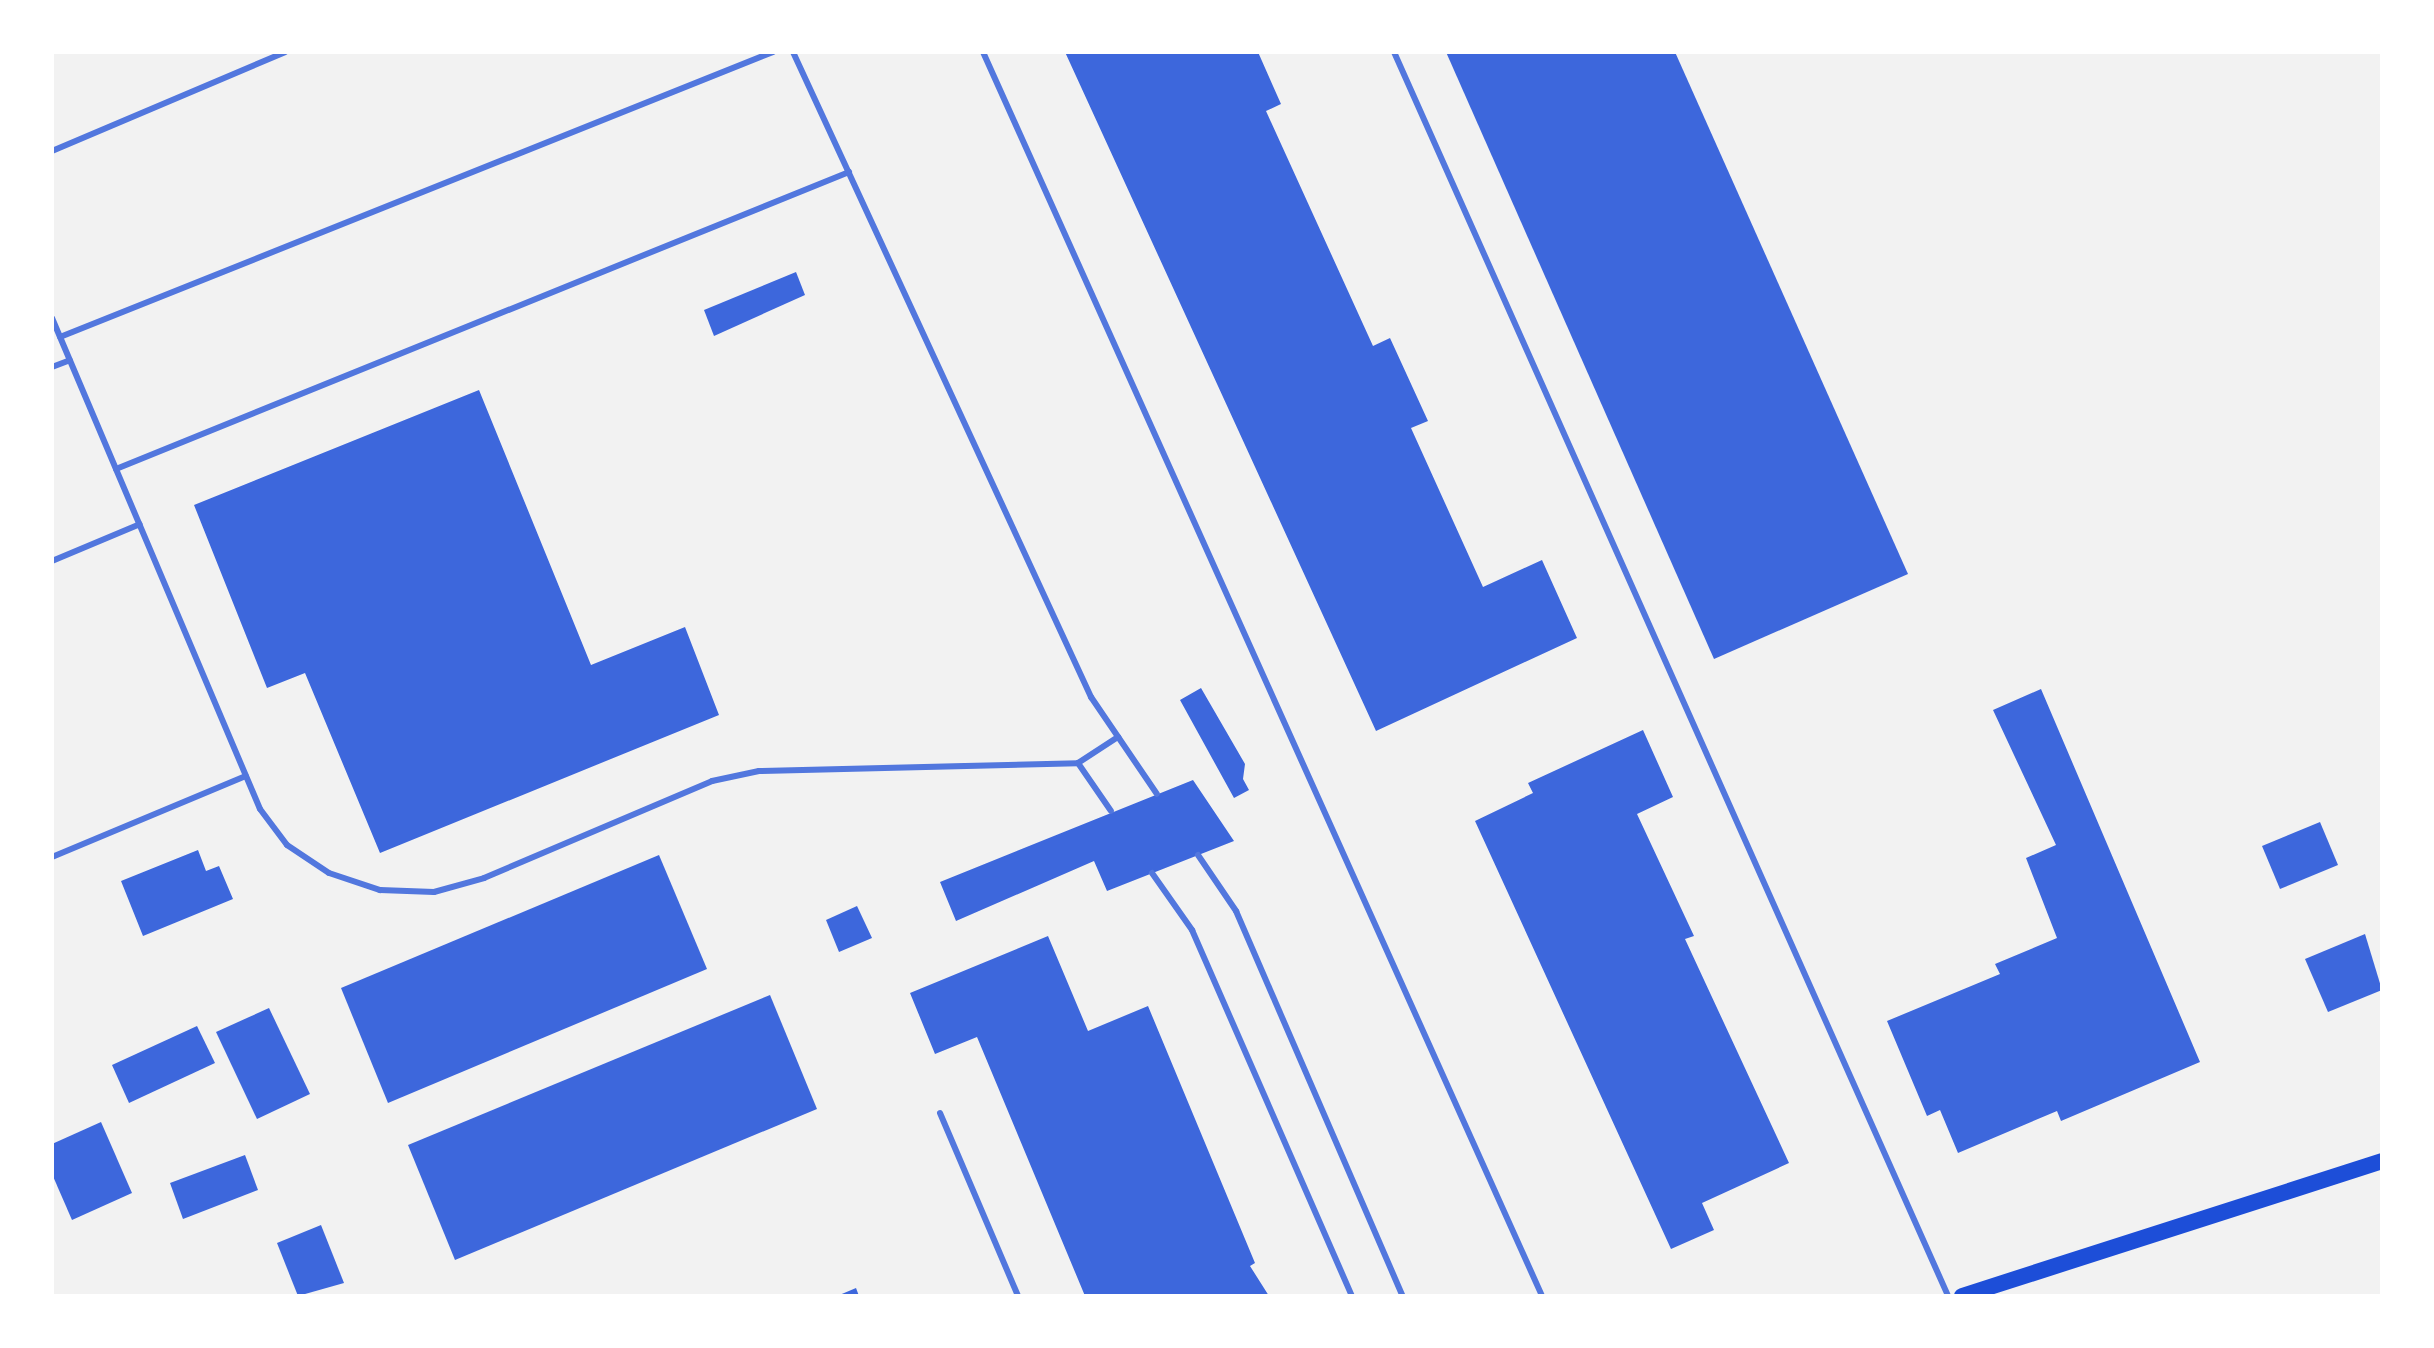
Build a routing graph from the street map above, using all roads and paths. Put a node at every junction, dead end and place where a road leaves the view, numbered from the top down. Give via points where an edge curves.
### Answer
1 (285, 52) edge
2 (773, 52) edge
3 (793, 52) edge
4 (983, 52) edge
5 (1394, 52) edge
6 (52, 151) edge
7 (849, 172) junction
8 (52, 318) edge
9 (60, 337) junction
10 (70, 360) junction
11 (52, 367) edge
12 (116, 469) junction
13 (140, 524) junction
14 (52, 561) edge
15 (1118, 737) junction
16 (1078, 763) junction
17 (246, 776) junction
18 (1157, 794) dead end
19 (1111, 811) dead end
20 (1198, 855) dead end
21 (52, 857) edge
22 (1152, 873) dead end
23 (940, 1113) dead end
24 (2382, 1161) edge
25 (1018, 1296) edge
26 (1352, 1296) edge
27 (1403, 1296) edge
28 (1542, 1296) edge
29 (1948, 1296) edge
30 (1962, 1296) edge

1 - 6 lane
2 - 9 lane
3 - 7 lane
4 - 28 lane
5 - 29 lane
7 - 12 lane
7 - 15 lane via 1091,697
8 - 9 lane
9 - 10 lane
10 - 11 lane
10 - 12 lane
12 - 13 lane
13 - 14 lane
13 - 17 lane
15 - 16 lane
15 - 18 lane
16 - 17 lane via 759,771 712,781 484,878 434,892 380,890 329,873 287,845 260,809
16 - 19 lane
17 - 21 lane
20 - 27 lane via 1236,911
22 - 26 lane via 1192,930
23 - 25 lane
24 - 30 main road

